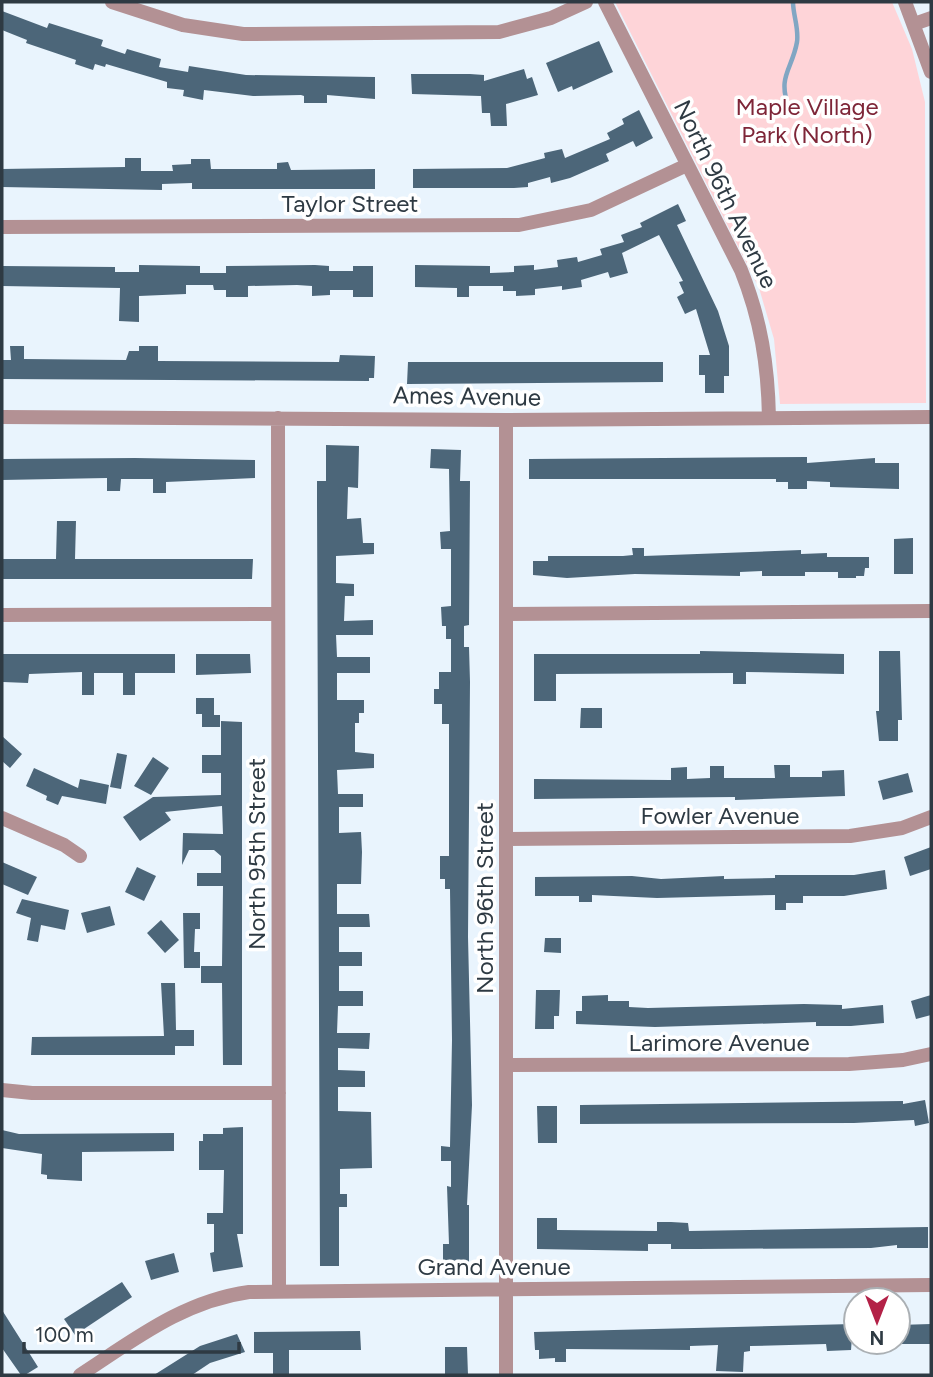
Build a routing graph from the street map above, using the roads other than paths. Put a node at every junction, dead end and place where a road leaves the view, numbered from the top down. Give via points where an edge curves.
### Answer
1 (115, 2) edge
2 (586, 2) edge
3 (605, 2) edge
4 (905, 2) edge
5 (931, 18) edge
6 (914, 24) junction
7 (931, 72) edge
8 (687, 165) junction
9 (2, 227) edge
10 (2, 417) edge
11 (931, 417) edge
12 (278, 418) junction
13 (769, 418) junction
14 (506, 420) junction
15 (931, 611) edge
16 (278, 614) junction
17 (507, 614) junction
18 (2, 615) edge
19 (931, 817) edge
20 (2, 818) edge
21 (507, 839) junction
22 (80, 856) dead end
23 (931, 1054) edge
24 (507, 1065) junction
25 (2, 1090) edge
26 (279, 1093) junction
27 (931, 1285) edge
28 (505, 1289) junction
29 (279, 1290) junction
30 (80, 1375) edge
31 (506, 1375) edge

1 - 2 street via 183,26 243,34 467,34 527,26
3 - 8 street, North 96th Avenue
4 - 6 street
5 - 6 street
6 - 7 street
8 - 9 street, Taylor Street via 591,210 519,225
8 - 13 street, North 96th Avenue via 756,307 766,357
10 - 12 street, Ames Avenue
11 - 13 street, Ames Avenue
12 - 14 street, Ames Avenue
12 - 16 street, North 95th Street
13 - 14 street, Ames Avenue
14 - 17 street, North 96th Street
15 - 17 street
16 - 18 street
16 - 26 street, North 95th Street
17 - 21 street, North 96th Street
19 - 21 street, Fowler Avenue via 902,828 850,836
20 - 22 street
21 - 24 street, North 96th Street
23 - 24 street, Larimore Avenue via 849,1064
24 - 28 street, North 96th Street
25 - 26 street
26 - 29 street, North 95th Street
27 - 28 street, Grand Avenue
28 - 29 street, Grand Avenue
28 - 31 street, North 96th Street
29 - 30 street, Grand Avenue via 227,1295 182,1310

